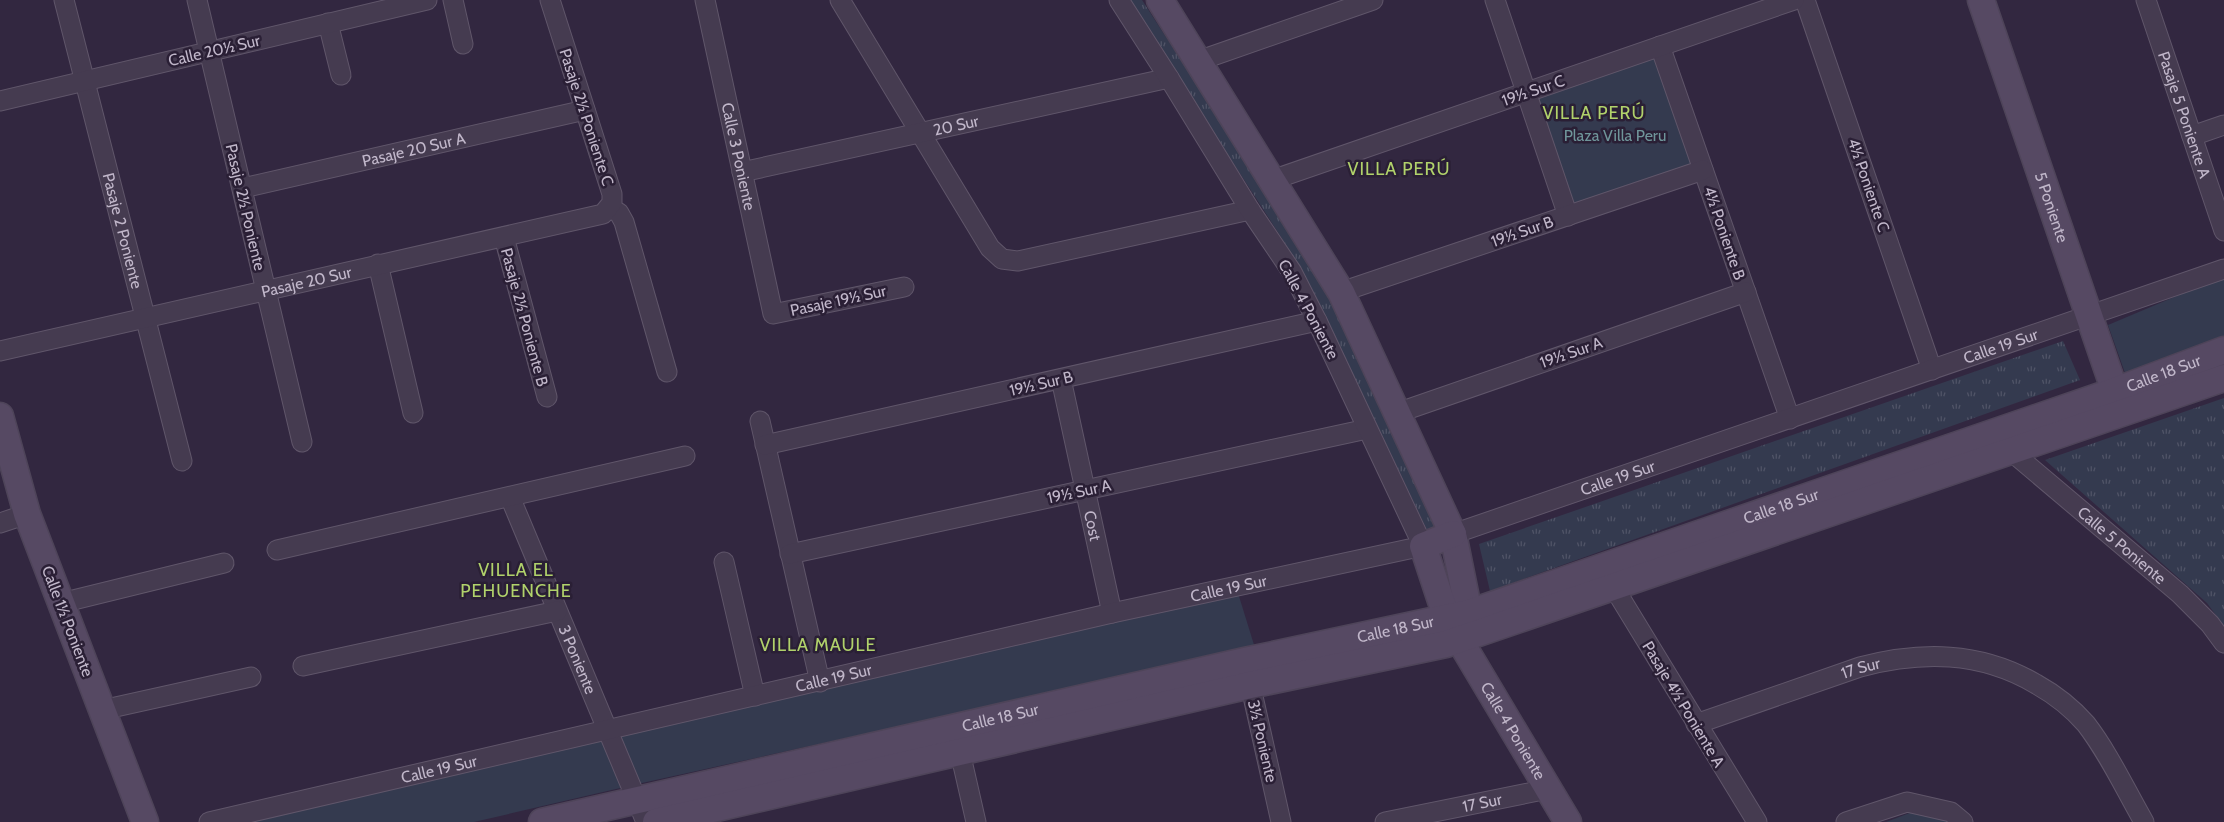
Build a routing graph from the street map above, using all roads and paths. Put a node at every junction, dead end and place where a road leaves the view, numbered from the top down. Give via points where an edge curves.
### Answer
1 (64, 0) edge
2 (197, 0) edge
3 (427, 0) edge
4 (452, 0) edge
5 (550, 0) edge
6 (705, 0) edge
7 (840, 0) edge
8 (1119, 0) edge
9 (1160, 0) edge
10 (1373, 0) edge
11 (1495, 0) edge
12 (1794, 0) edge
13 (1805, 0) edge
14 (1981, 0) edge
15 (2146, 0) edge
16 (328, 24) junction
17 (463, 44) dead end
18 (1660, 46) junction
19 (210, 51) junction
20 (1198, 60) junction
21 (341, 75) dead end
22 (1170, 78) junction
23 (85, 80) junction
24 (1526, 92) junction
25 (0, 101) edge
26 (585, 110) junction
27 (2224, 125) edge
28 (922, 133) junction
29 (2192, 136) junction
30 (1703, 170) junction
31 (742, 172) junction
32 (1272, 180) junction
33 (243, 188) junction
34 (610, 208) junction
35 (1250, 210) junction
36 (1568, 216) junction
37 (2224, 231) edge
38 (504, 237) junction
39 (378, 264) junction
40 (2224, 269) edge
41 (904, 287) dead end
42 (265, 291) junction
43 (1341, 292) junction
44 (1746, 292) junction
45 (773, 314) joint
46 (2089, 316) junction
47 (146, 319) junction
48 (1317, 320) junction
49 (2224, 350) edge
50 (0, 351) edge
51 (1932, 370) junction
52 (667, 372) dead end
53 (2224, 378) edge
54 (1061, 379) junction
55 (547, 397) dead end
56 (2119, 402) junction
57 (413, 413) dead end
58 (1396, 413) junction
59 (0, 416) edge
60 (1790, 419) junction
61 (760, 421) dead end
62 (1367, 429) junction
63 (302, 442) dead end
64 (765, 446) junction
65 (2012, 452) junction
66 (685, 456) dead end
67 (182, 461) dead end
68 (1085, 490) junction
69 (510, 497) junction
70 (27, 514) junction
71 (0, 523) edge
72 (1453, 534) junction
73 (1423, 546) junction
74 (276, 550) dead end
75 (790, 554) junction
76 (224, 562) dead end
77 (724, 562) dead end
78 (1613, 586) junction
79 (61, 603) junction
80 (557, 612) junction
81 (1112, 613) junction
82 (1458, 624) junction
83 (2224, 643) edge
84 (303, 666) dead end
85 (1248, 673) junction
86 (251, 677) dead end
87 (820, 682) junction
88 (755, 696) junction
89 (102, 710) junction
90 (1696, 724) junction
91 (606, 730) junction
92 (960, 752) junction
93 (1548, 789) junction
94 (641, 811) edge
95 (145, 822) edge
96 (209, 822) edge
97 (542, 822) edge
98 (656, 822) edge
99 (976, 822) edge
100 (1281, 822) edge
101 (1385, 822) edge
102 (1568, 822) edge
103 (1757, 822) edge
104 (1846, 822) edge
105 (1963, 822) edge
106 (2144, 822) edge

1 - 23 street, Pasaje 2 Poniente
2 - 19 street, Pasaje 2½ Poniente
3 - 16 street, Calle 20½ Sur
4 - 17 street
5 - 26 street, Pasaje 2½ Poniente C
6 - 31 street, Calle 3 Poniente
7 - 28 street
8 - 22 street, Calle 4 Poniente
9 - 20 main road, Calle 4 Poniente
10 - 20 street
11 - 24 street
12 - 18 street, 19½ Sur C
13 - 51 street, 4½ Poniente C
14 - 46 main road, 5 Poniente
15 - 29 street, Pasaje 5 Poniente A
16 - 19 street, Calle 20½ Sur
16 - 21 street
18 - 24 street, 19½ Sur C
18 - 30 street, 4½ Poniente B
19 - 23 street, Calle 20½ Sur
19 - 33 street, Pasaje 2½ Poniente
20 - 32 main road, Calle 4 Poniente
22 - 28 street, 20 Sur
22 - 35 street, Calle 4 Poniente
23 - 25 street, Calle 20½ Sur
23 - 47 street, Pasaje 2 Poniente
24 - 32 street, 19½ Sur C
24 - 36 street
26 - 33 street, Pasaje 20 Sur A
26 - 34 street, Pasaje 2½ Poniente C via 612,194
27 - 29 street
28 - 31 street, 20 Sur
28 - 35 street via 993,253 1007,261
29 - 37 street, Pasaje 5 Poniente A
30 - 36 street, 19½ Sur B
30 - 44 street, 4½ Poniente B
31 - 45 street, Calle 3 Poniente
32 - 43 main road, Calle 4 Poniente
33 - 42 street, Pasaje 2½ Poniente
34 - 38 street, Pasaje 20 Sur via 599,216
34 - 52 street, Pasaje 2½ Poniente C via 619,213 624,222
35 - 48 street, Calle 4 Poniente via 1292,272
36 - 43 street, 19½ Sur B
38 - 39 street, Pasaje 20 Sur
38 - 55 street, Pasaje 2½ Poniente B
39 - 42 street, Pasaje 20 Sur
39 - 57 street
40 - 46 street, Calle 19 Sur
41 - 45 street, Pasaje 19½ Sur
42 - 47 street, Pasaje 20 Sur
42 - 63 street, Pasaje 2½ Poniente
43 - 58 main road, Calle 4 Poniente
44 - 58 street, 19½ Sur A
44 - 60 street, 4½ Poniente B
46 - 51 street, Calle 19 Sur
46 - 56 main road, 5 Poniente
47 - 50 street, Pasaje 20 Sur
47 - 67 street, Pasaje 2 Poniente
48 - 54 street, 19½ Sur B
48 - 62 street, Calle 4 Poniente
49 - 56 main road, Calle 18 Sur
51 - 60 street, Calle 19 Sur
53 - 56 main road, Calle 18 Sur
54 - 64 street, 19½ Sur B
54 - 68 street, Cost
56 - 65 main road, Calle 18 Sur
56 - 82 main road, Calle 18 Sur
58 - 72 main road, Calle 4 Poniente
59 - 70 main road, Calle 1½ Poniente
60 - 72 street, Calle 19 Sur
61 - 64 street
62 - 68 street, 19½ Sur A
62 - 73 street, Calle 4 Poniente
64 - 75 street
65 - 78 main road, Calle 18 Sur
65 - 83 street, Calle 5 Poniente via 2180,594
66 - 69 street
68 - 75 street, 19½ Sur A
68 - 81 street, Cost
69 - 74 street
69 - 80 street, 3 Poniente
70 - 71 street
70 - 79 main road, Calle 1½ Poniente
72 - 73 main road, Calle 19 Sur
72 - 82 main road, Calle 4 Poniente
73 - 81 street, Calle 19 Sur
73 - 82 main road, Calle 4 Poniente
75 - 87 street
76 - 79 street
77 - 88 street
78 - 82 main road, Calle 18 Sur
78 - 90 street, Pasaje 4½ Poniente A
79 - 89 main road, Calle 1½ Poniente
80 - 84 street
80 - 91 street, 3 Poniente
81 - 87 street, Calle 19 Sur
82 - 85 main road, Calle 18 Sur
82 - 93 main road, Calle 4 Poniente
85 - 92 main road, Calle 18 Sur
85 - 94 main road, Calle 18 Sur
85 - 100 street, 3½ Poniente
86 - 89 street
87 - 88 street, Calle 19 Sur
88 - 91 street, Calle 19 Sur
89 - 95 main road, Calle 1½ Poniente
90 - 103 street, Pasaje 4½ Poniente A
90 - 106 street, 17 Sur via 1860,667 1905,657 1970,659 2030,680 2058,698 2084,723 2101,746
91 - 94 street, 3 Poniente
91 - 96 street, Calle 19 Sur
92 - 98 main road, Calle 18 Sur
92 - 99 street
93 - 101 street, 17 Sur
93 - 102 main road, Calle 4 Poniente
94 - 97 main road, Calle 18 Sur
104 - 105 street via 1907,802 1951,812

